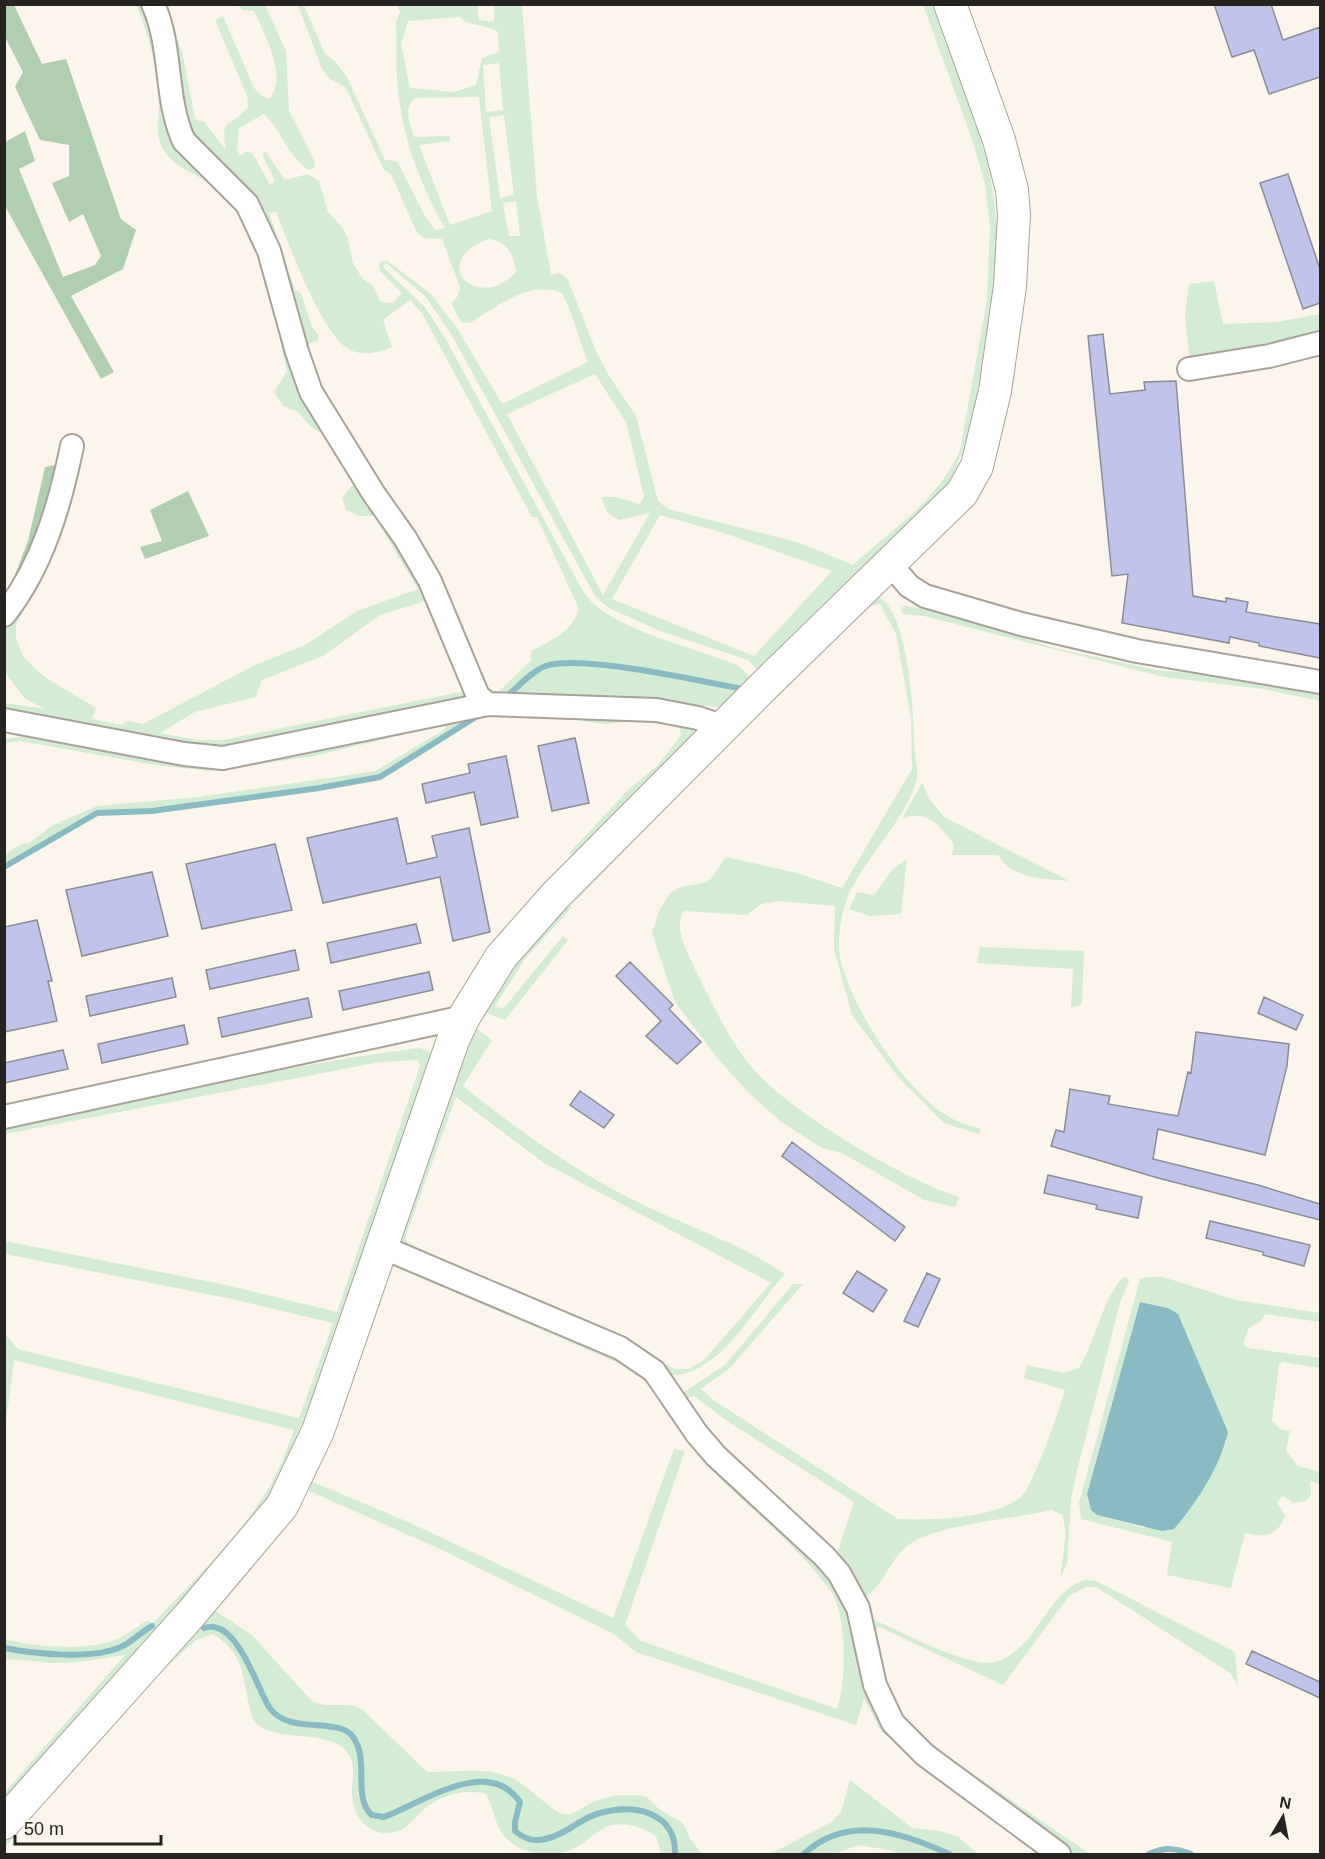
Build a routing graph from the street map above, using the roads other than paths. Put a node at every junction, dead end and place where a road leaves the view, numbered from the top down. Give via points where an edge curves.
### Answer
1 (153, 4) edge
2 (950, 4) edge
3 (1320, 343) edge
4 (1189, 369) dead end
5 (72, 446) dead end
6 (891, 565) junction
7 (4, 615) edge
8 (1320, 682) edge
9 (488, 704) junction
10 (11, 726) edge
11 (724, 728) junction
12 (464, 1017) junction
13 (4, 1117) edge
14 (382, 1247) junction
15 (4, 1823) edge
16 (1059, 1854) edge

1 - 9 street via 162,30 171,100 180,133 204,163 247,204 269,251 311,392 420,563 478,696
2 - 6 street via 999,140 1012,190 1014,242 1010,286 995,391 977,466 962,493
3 - 4 street
5 - 7 street via 63,493 38,557
6 - 8 street via 909,586 926,596 1021,624 1137,651
6 - 11 street
9 - 10 street via 223,758
9 - 11 street via 656,710 698,718
11 - 12 street via 521,932
12 - 13 street
12 - 14 street via 441,1072
14 - 15 street via 318,1431 282,1506
14 - 16 street via 620,1348 654,1371 716,1456 839,1574 858,1608 875,1685 893,1723 925,1755

